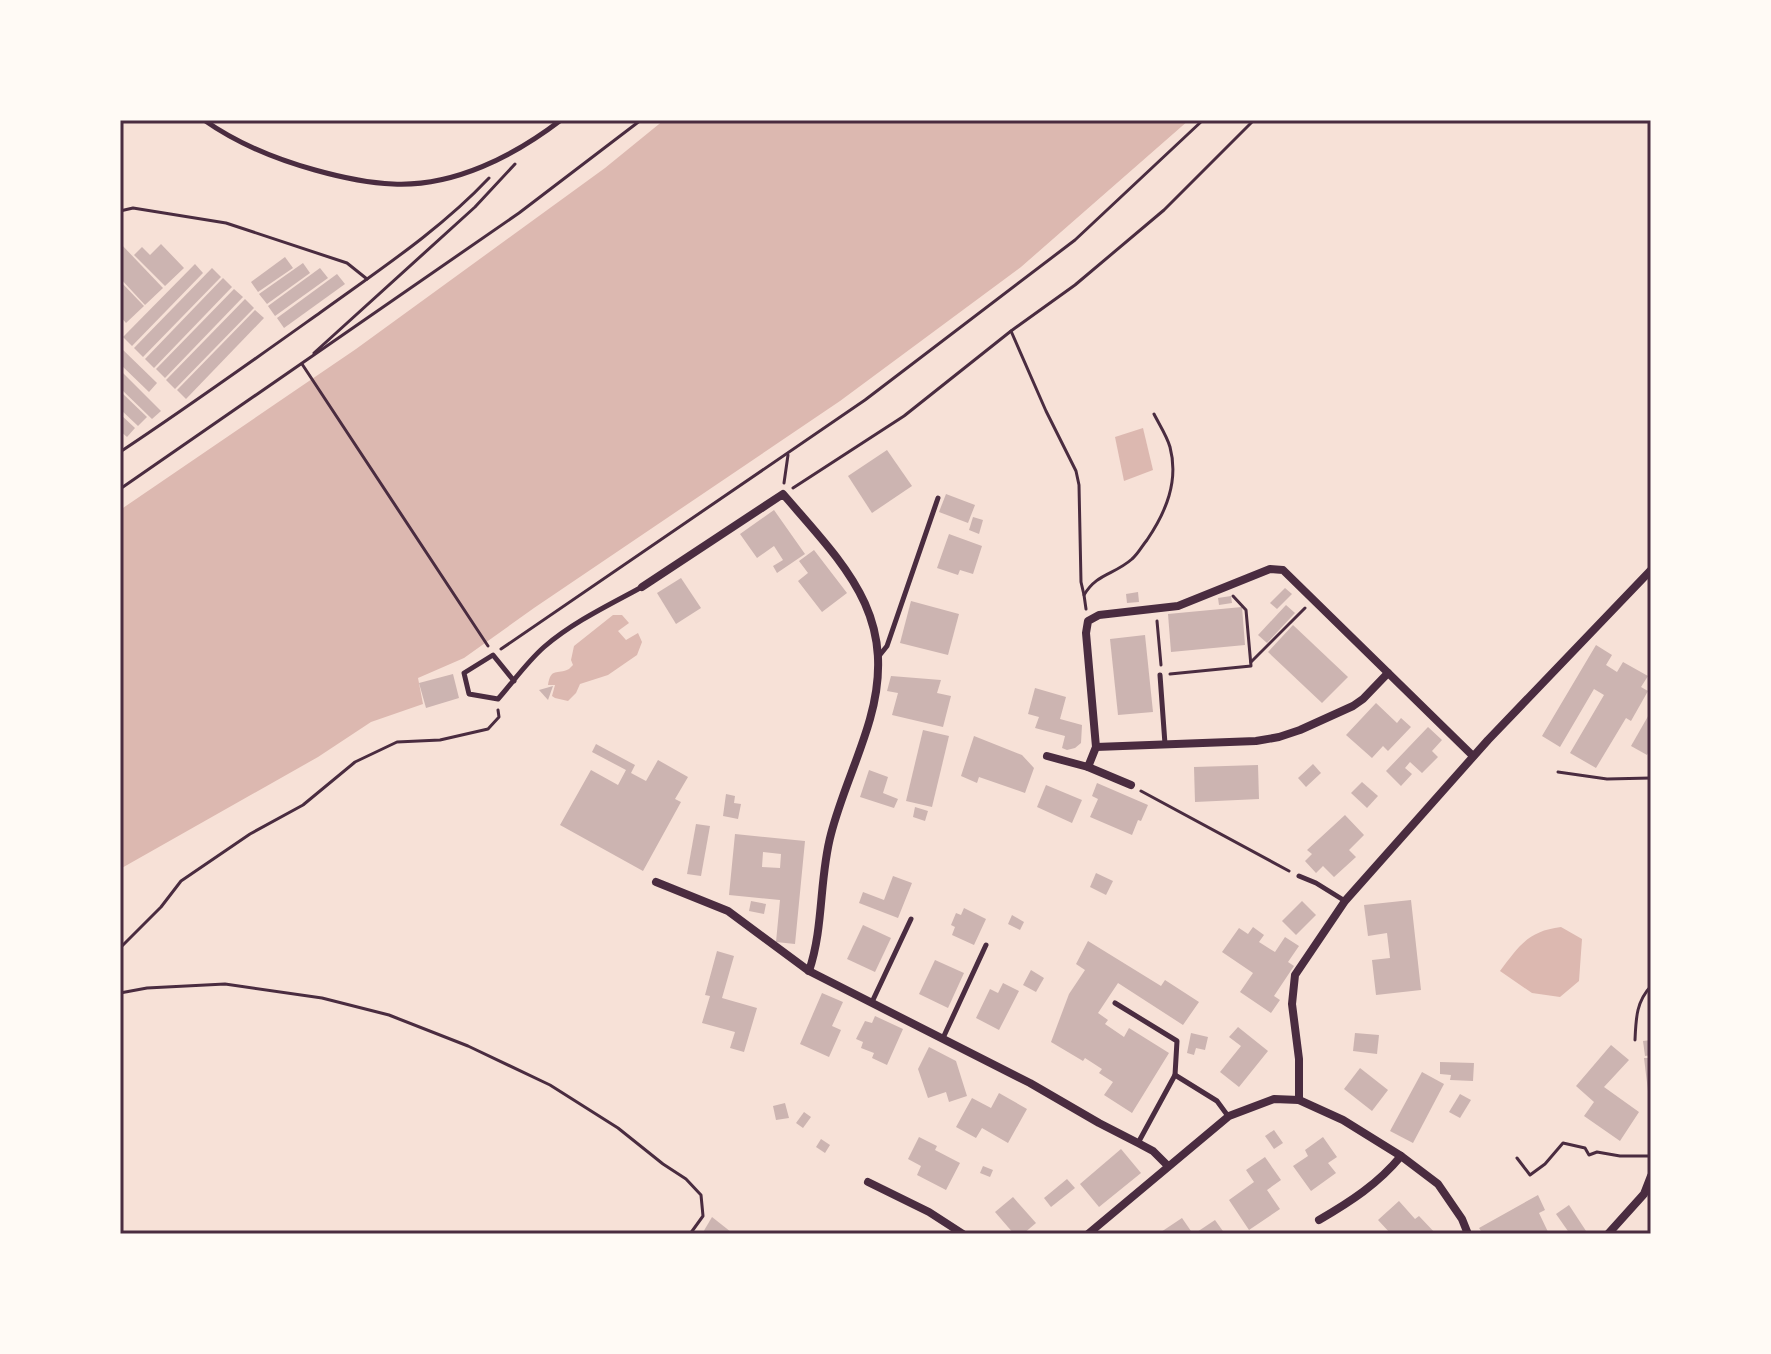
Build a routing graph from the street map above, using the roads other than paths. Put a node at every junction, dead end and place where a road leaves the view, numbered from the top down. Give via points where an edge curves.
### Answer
1 (204, 120) edge
2 (561, 120) edge
3 (938, 498) dead end
4 (1651, 570) edge
5 (642, 587) joint
6 (879, 656) junction
7 (1388, 673) junction
8 (1160, 675) road end
9 (514, 681) junction
10 (1165, 744) junction
11 (1096, 747) junction
12 (1047, 756) dead end
13 (1473, 756) junction
14 (1088, 767) junction
15 (1131, 785) road end
16 (1299, 876) road end
17 (656, 882) dead end
18 (1345, 901) junction
19 (911, 919) dead end
20 (986, 945) dead end
21 (809, 971) junction
22 (872, 1002) junction
23 (1115, 1003) dead end
24 (943, 1038) junction
25 (1175, 1075) junction
26 (1299, 1100) junction
27 (1229, 1116) junction
28 (1138, 1143) junction
29 (1401, 1156) junction
30 (1168, 1166) junction
31 (1651, 1176) edge
32 (868, 1182) dead end
33 (1319, 1220) dead end
34 (963, 1234) edge
35 (1088, 1234) edge
36 (1468, 1234) edge
37 (1608, 1234) edge

1 - 2 lane via 237,141 296,165 360,180 416,184 511,155
3 - 6 lane
4 - 13 street
5 - 6 street via 783,494 858,588 874,626
5 - 9 lane via 544,647
6 - 21 street via 870,717 827,850
7 - 10 street via 1353,706 1279,737
7 - 11 street via 1283,570 1270,569 1178,606 1099,615 1088,621
7 - 13 street
8 - 10 lane
9 - 9 lane via 493,655 464,673 469,694 498,699
10 - 11 street
11 - 14 street
12 - 14 street
13 - 18 street
14 - 15 street
16 - 18 lane
17 - 21 street via 728,911
18 - 26 street via 1295,975
19 - 22 lane
20 - 24 lane
21 - 22 street
22 - 24 street
23 - 25 lane via 1177,1041
24 - 28 street
25 - 27 lane via 1217,1101
25 - 28 lane
26 - 27 street via 1274,1099
26 - 29 street
27 - 30 street
28 - 30 street
29 - 33 street via 1358,1197
29 - 36 street via 1443,1191
30 - 35 street
31 - 37 street via 1644,1194
32 - 34 street

